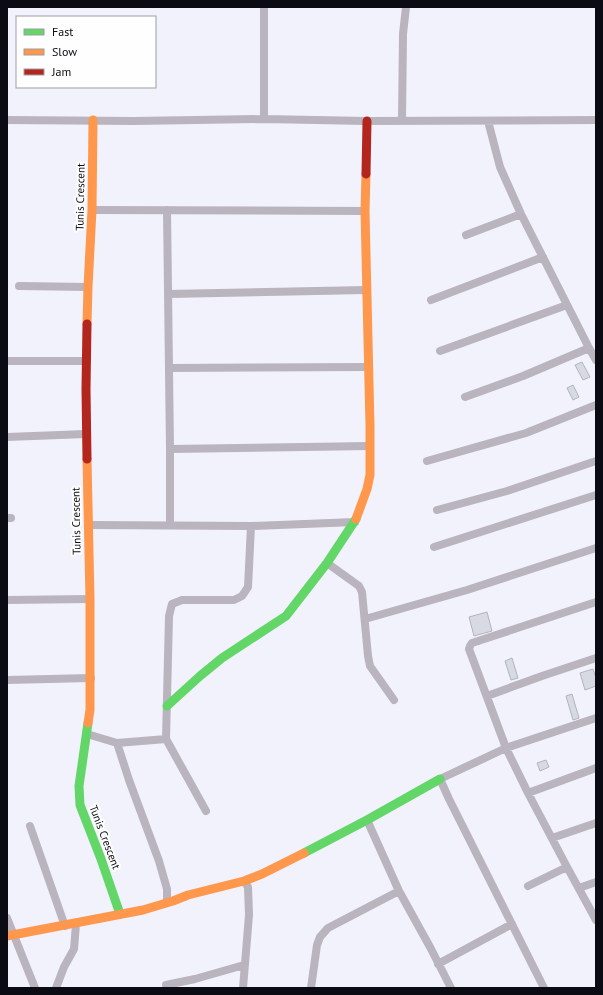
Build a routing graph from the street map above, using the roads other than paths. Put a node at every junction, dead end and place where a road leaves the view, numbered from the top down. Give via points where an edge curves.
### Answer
1 (264, 7) edge
2 (406, 7) edge
3 (7, 120) edge
4 (93, 120) junction
5 (264, 120) junction
6 (402, 120) junction
7 (596, 120) edge
8 (367, 121) junction
9 (488, 121) junction
10 (92, 210) junction
11 (167, 210) junction
12 (365, 211) junction
13 (521, 214) junction
14 (466, 235) dead end
15 (543, 257) junction
16 (19, 286) dead end
17 (88, 287) junction
18 (366, 290) junction
19 (168, 294) junction
20 (431, 300) dead end
21 (567, 305) junction
22 (589, 348) junction
23 (440, 351) dead end
24 (596, 360) edge
25 (7, 361) edge
26 (86, 362) junction
27 (368, 367) junction
28 (169, 368) junction
29 (465, 397) dead end
30 (596, 405) edge
31 (86, 434) junction
32 (7, 437) edge
33 (370, 446) junction
34 (170, 449) junction
35 (427, 461) dead end
36 (596, 461) edge
37 (596, 495) edge
38 (437, 510) dead end
39 (355, 522) junction
40 (170, 525) junction
41 (89, 526) junction
42 (251, 526) junction
43 (434, 547) dead end
44 (596, 548) edge
45 (327, 563) junction
46 (90, 598) junction
47 (7, 600) edge
48 (596, 602) edge
49 (365, 620) junction
50 (596, 658) edge
51 (91, 678) junction
52 (7, 680) edge
53 (486, 696) junction
54 (394, 700) dead end
55 (167, 706) junction
56 (596, 718) edge
57 (87, 734) junction
58 (166, 739) junction
59 (117, 743) junction
60 (506, 748) junction
61 (596, 768) edge
62 (440, 779) junction
63 (528, 793) junction
64 (206, 811) dead end
65 (367, 820) junction
66 (596, 822) edge
67 (30, 826) dead end
68 (552, 838) junction
69 (567, 867) junction
70 (244, 881) junction
71 (596, 882) edge
72 (528, 886) dead end
73 (579, 888) junction
74 (399, 891) junction
75 (170, 902) junction
76 (120, 914) junction
77 (7, 918) edge
78 (596, 920) edge
79 (76, 924) junction
80 (512, 924) junction
81 (65, 926) junction
82 (10, 935) edge
83 (438, 964) junction
84 (244, 965) junction
85 (195, 979) junction
86 (166, 985) dead end
87 (35, 988) edge
88 (56, 988) edge
89 (193, 988) edge
90 (243, 988) edge
91 (311, 988) edge
92 (451, 988) edge
93 (544, 988) edge

1 - 5 street
2 - 6 street via 403,34
3 - 4 street
4 - 5 street
4 - 10 street, Tunis Crescent
5 - 8 street
6 - 8 street
6 - 9 street
7 - 9 street
8 - 12 street
9 - 13 street via 500,167
10 - 11 street
10 - 17 street, Tunis Crescent
11 - 12 street
11 - 19 street
12 - 18 street
13 - 14 street
13 - 15 street
15 - 20 street
15 - 21 street
16 - 17 street
17 - 26 street, Tunis Crescent
18 - 19 street
18 - 27 street
19 - 28 street
21 - 22 street
21 - 23 street
22 - 24 street
22 - 29 street
25 - 26 street
26 - 31 street, Tunis Crescent
27 - 28 street
27 - 33 street
28 - 34 street
30 - 35 street via 526,433
31 - 32 street
31 - 41 street, Tunis Crescent
33 - 34 street
33 - 39 street via 370,475
34 - 40 street
36 - 38 street via 507,491
37 - 43 street
39 - 42 street
39 - 45 street
40 - 41 street
40 - 42 street
41 - 46 street, Tunis Crescent
42 - 55 street via 248,587 242,596 234,600 182,600 172,604 169,616
44 - 49 street
45 - 49 street via 359,586
45 - 55 street via 286,616 222,658
46 - 47 street
46 - 51 street, Tunis Crescent
48 - 53 street via 472,643 469,649
49 - 54 street via 370,666
50 - 53 street
51 - 52 street
51 - 57 street, Tunis Crescent
53 - 60 street
55 - 58 street
56 - 60 street
57 - 59 street
57 - 76 street, Tunis Crescent via 79,786 80,805
58 - 59 street
58 - 64 street
59 - 75 street via 159,861
60 - 62 street
60 - 63 street
61 - 63 street
62 - 65 street
62 - 80 street
63 - 68 street
65 - 70 street
65 - 74 street
66 - 68 street
67 - 81 street
68 - 69 street
69 - 72 street
69 - 73 street
70 - 75 street
70 - 84 street via 248,887 249,915
71 - 73 street
73 - 78 street
74 - 83 street
74 - 91 street via 328,928 320,936
75 - 76 street
76 - 79 street
77 - 82 street
79 - 81 street
79 - 88 street via 74,949
80 - 83 street
80 - 93 street
81 - 82 street
82 - 87 street
83 - 92 street
84 - 85 street
84 - 90 street
85 - 86 street
85 - 89 street

